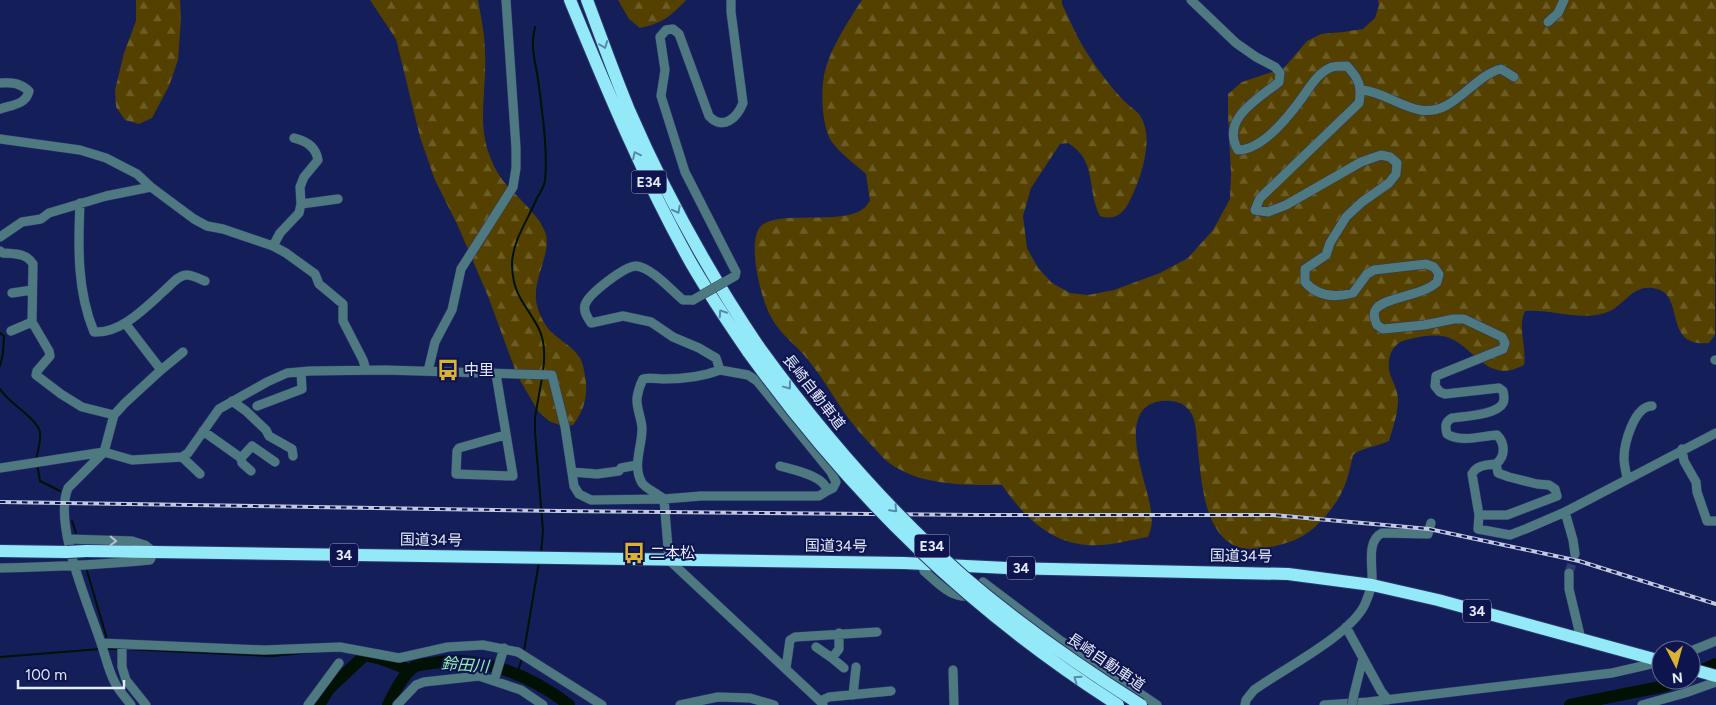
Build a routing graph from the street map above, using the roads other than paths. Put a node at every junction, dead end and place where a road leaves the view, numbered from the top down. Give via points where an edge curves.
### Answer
1 (506, 0) edge
2 (570, 0) edge
3 (587, 0) edge
4 (731, 0) edge
5 (1191, 0) edge
6 (1564, 0) edge
7 (1548, 22) dead end
8 (1514, 77) dead end
9 (0, 83) edge
10 (1362, 90) junction
11 (0, 109) edge
12 (294, 138) dead end
13 (0, 139) edge
14 (151, 187) junction
15 (338, 199) dead end
16 (80, 203) junction
17 (302, 204) junction
18 (0, 237) edge
19 (273, 246) junction
20 (0, 251) edge
21 (205, 281) dead end
22 (32, 290) junction
23 (12, 293) dead end
24 (32, 322) junction
25 (125, 323) junction
26 (11, 331) dead end
27 (754, 350) junction
28 (183, 352) dead end
29 (161, 370) junction
30 (366, 370) junction
31 (720, 370) junction
32 (428, 371) junction
33 (301, 372) junction
34 (496, 374) junction
35 (232, 401) junction
36 (257, 406) dead end
37 (1652, 406) dead end
38 (114, 415) junction
39 (203, 431) junction
40 (1716, 433) edge
41 (505, 435) junction
42 (1682, 449) junction
43 (104, 452) junction
44 (294, 456) dead end
45 (182, 457) junction
46 (242, 458) junction
47 (275, 462) dead end
48 (1496, 464) junction
49 (637, 465) junction
50 (780, 466) dead end
51 (0, 468) edge
52 (251, 471) dead end
53 (572, 472) junction
54 (200, 474) dead end
55 (1628, 478) junction
56 (827, 492) junction
57 (1557, 496) junction
58 (664, 499) junction
59 (1564, 512) junction
60 (1479, 515) junction
61 (1716, 521) edge
62 (1431, 523) dead end
63 (67, 546) junction
64 (0, 551) edge
65 (154, 552) junction
66 (1575, 554) tunnel mouth
67 (669, 560) junction
68 (923, 564) junction
69 (75, 567) junction
70 (984, 567) junction
71 (0, 568) edge
72 (1569, 573) tunnel mouth
73 (983, 582) junction
74 (1372, 585) junction
75 (1346, 627) junction
76 (877, 632) dead end
77 (839, 633) junction
78 (1581, 639) junction
79 (1716, 641) edge
80 (102, 643) junction
81 (120, 646) junction
82 (816, 647) dead end
83 (1701, 647) edge
84 (503, 650) junction
85 (832, 658) junction
86 (1363, 658) junction
87 (1651, 659) edge
88 (339, 662) dead end
89 (1651, 664) edge
90 (786, 668) junction
91 (844, 668) dead end
92 (856, 668) dead end
93 (953, 670) dead end
94 (1701, 672) edge
95 (1716, 676) edge
96 (495, 680) junction
97 (1716, 682) edge
98 (117, 687) junction
99 (891, 691) dead end
100 (853, 695) junction
101 (1388, 700) junction
102 (144, 702) edge
103 (821, 703) edge
104 (131, 705) edge
105 (308, 705) edge
106 (397, 705) edge
107 (543, 705) edge
108 (602, 705) edge
109 (680, 705) edge
110 (774, 705) edge
111 (954, 705) edge
112 (1118, 705) edge
113 (1141, 705) edge
114 (1157, 705) edge
115 (1245, 705) edge
116 (1324, 705) edge
117 (1352, 705) edge
118 (1642, 705) edge

1 - 32 street via 516,148 513,187 461,269 452,310 435,342
27 -> 2 highway, 長崎自動車道 / E34 via 692,264 661,206 617,116
3 -> 27 highway, 長崎自動車道 / E34 via 629,110 672,202
4 - 31 street, bridge via 743,103 739,113 722,122 714,122 709,116 679,34 673,29 666,30 660,37 665,70 660,96 685,172 736,272 735,276 693,300 682,300 646,268 635,266 592,295 585,305 585,313 591,323 623,316 651,322 716,358
5 - 10 street via 1236,43 1276,67 1280,73 1279,82 1238,115 1233,141 1238,150 1247,150 1261,142 1288,116 1318,77 1331,67 1347,66 1356,75
6 - 7 street via 1558,13
8 - 10 street via 1500,69 1492,71 1462,95 1430,110 1405,106 1374,91
9 - 11 street via 13,82 29,91 23,102
10 - 48 street via 1359,103 1260,198 1255,210 1268,212 1286,205 1360,162 1381,155 1397,163 1396,174 1389,183 1346,217 1326,254 1305,269 1305,282 1312,290 1338,297 1353,293 1374,270 1426,264 1434,267 1439,274 1437,282 1426,290 1382,304 1375,310 1376,325 1383,329 1464,319 1502,337 1503,349 1436,376 1434,382 1445,394 1499,388 1504,391 1504,401 1494,412 1452,418 1446,427 1447,434 1453,438 1497,435 1502,440 1504,453
12 - 17 street via 305,141 317,152 318,160 304,177 300,194
13 - 14 street via 80,150 106,158 137,174
14 - 16 street
14 - 19 street via 194,220
15 - 17 street
16 - 18 street via 49,213 41,219 22,222
16 - 25 street via 80,272 88,317 94,332 104,333
17 - 19 street via 299,213 280,233
19 - 30 street via 315,274 319,284 343,304 343,321
20 - 22 street via 30,259 33,264
21 - 25 street via 187,275 179,277
22 - 23 street
22 - 24 street
24 - 26 street
24 - 38 street via 50,356 36,375 82,407
25 - 29 street
112 -> 27 highway, 長崎自動車道 / E34, bridge via 1016,634 956,585 898,530 842,472 802,424
27 -> 113 highway, 長崎自動車道 / E34, bridge via 852,464 906,522 963,575 1022,624
28 - 29 street
29 - 38 street
30 - 32 street
30 - 33 street
31 - 49 street via 690,377 643,379 636,400 642,429
31 - 56 street via 748,375 756,381 832,472 836,482
32 - 34 street
33 - 35 street via 287,373
33 - 36 street via 302,389
34 - 41 street
34 - 53 street via 552,375
35 - 39 street via 219,409
35 - 44 street via 269,436 292,449
37 - 55 street via 1644,407 1634,418 1624,458
38 - 43 street
39 - 45 street
39 - 46 street
40 - 42 street
41 - 41 street via 513,476 456,474 459,448
42 - 55 street
42 - 61 street via 1684,461 1696,482 1706,521
43 - 45 street via 132,460
43 - 51 street
43 - 63 street via 68,488 65,514
45 - 54 street
46 - 47 street via 252,446
46 - 52 street via 242,463
48 - 57 street via 1498,473 1549,485
48 - 60 street via 1481,466 1472,474
49 - 53 street via 621,468 619,472
49 - 58 street via 643,486
50 - 56 street via 818,478
53 - 58 street via 579,494 591,500
55 - 59 street
56 - 58 street via 819,496
57 - 59 street
57 - 60 street via 1507,515
58 - 67 street
59 - 60 street via 1510,535 1478,529
59 - 66 street via 1574,540
62 - 74 street via 1428,534 1377,535 1373,541
63 - 64 highway, 国道34号 / 34
63 - 65 highway, 国道34号 / 34, bridge via 86,551
63 -> 65 street via 132,541
63 - 69 street
65 - 67 highway, 国道34号 / 34
65 - 69 street via 150,560
67 - 68 highway, 国道34号 / 34
67 - 90 street
68 - 70 highway, 国道34号 / 34
68 - 73 street via 924,571 959,597 974,595
69 - 71 street
69 - 80 street
70 - 73 street
70 - 74 highway, 国道34号 / 34 via 1288,574
72 - 78 street via 1569,589
73 - 114 street via 1061,641
74 - 75 street via 1359,614
74 - 78 highway, 国道34号 / 34
75 - 86 street
75 - 115 street via 1254,690
76 - 77 street
77 - 85 street via 839,648
77 - 90 street via 790,640
78 - 87 highway, 国道34号 / 34
79 - 83 street
80 - 81 street
80 - 98 street
81 - 84 street via 264,650 340,647 399,658 448,647 483,645
81 - 102 street via 126,680
82 - 85 street
84 - 96 street
84 - 108 street via 523,655
85 - 91 street
86 - 101 street
86 - 117 street, bridge
88 - 105 street
89 - 101 street via 1612,673
90 - 103 street
92 - 100 street
93 - 111 street
94 - 95 highway
96 - 106 street via 479,676 424,682 416,685
96 - 107 street via 521,690
97 - 118 street
98 - 102 street
98 - 104 street
99 - 100 street
100 - 103 street via 829,698
101 - 116 street
109 - 110 street via 718,697 750,698

